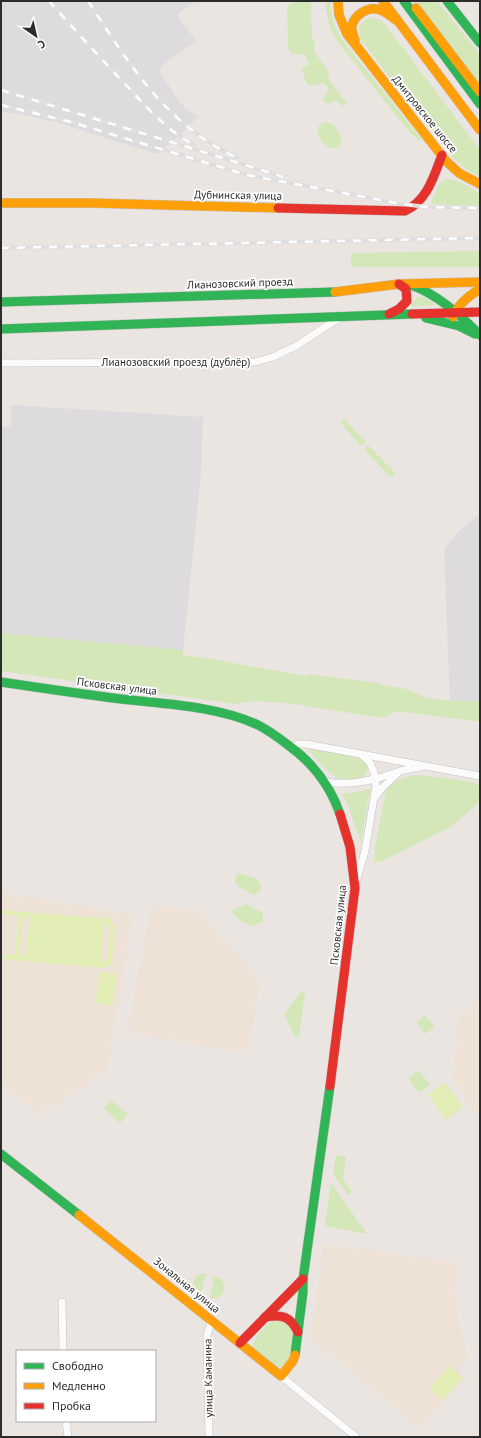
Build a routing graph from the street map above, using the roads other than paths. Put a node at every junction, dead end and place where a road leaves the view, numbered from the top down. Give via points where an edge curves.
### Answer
1 (338, 1) edge
2 (383, 1) edge
3 (404, 1) edge
4 (410, 1) edge
5 (447, 1) edge
6 (398, 22) junction
7 (480, 43) edge
8 (358, 50) junction
9 (480, 92) edge
10 (480, 104) edge
11 (480, 130) edge
12 (442, 155) junction
13 (480, 184) edge
14 (1, 203) edge
15 (480, 282) edge
16 (401, 284) junction
17 (480, 289) edge
18 (1, 302) edge
19 (455, 312) junction
20 (480, 312) edge
21 (415, 315) junction
22 (383, 316) junction
23 (340, 318) junction
24 (459, 326) junction
25 (1, 329) edge
26 (480, 336) edge
27 (1, 363) edge
28 (1, 682) edge
29 (292, 748) junction
30 (360, 754) junction
31 (431, 766) junction
32 (403, 770) junction
33 (480, 776) edge
34 (376, 778) junction
35 (325, 782) junction
36 (375, 797) junction
37 (355, 888) junction
38 (1, 1154) edge
39 (303, 1279) junction
40 (62, 1302) dead end
41 (266, 1317) junction
42 (212, 1320) junction
43 (298, 1332) junction
44 (240, 1343) junction
45 (63, 1350) edge
46 (281, 1376) junction
47 (66, 1422) edge
48 (68, 1437) edge
49 (209, 1437) edge
50 (356, 1437) edge

1 - 8 street, Дмитровское шоссе via 339,15 344,28
2 - 6 street, Дмитровское шоссе
3 - 10 street
4 - 9 street
5 - 7 street
6 - 8 street, Дмитровское шоссе via 378,9 360,14 352,25
6 - 11 street, Дмитровское шоссе
8 - 12 street, Дмитровское шоссе
12 - 13 street, Дмитровское шоссе via 459,173
12 - 14 street, Дубнинская улица via 423,197 410,210 405,211
15 - 16 street, Лианозовский проезд
16 - 18 street, Лианозовский проезд via 340,291
16 - 19 street via 426,290
16 - 22 street via 406,290 407,301 396,312
17 - 19 street via 465,298
19 - 20 street
19 - 21 street
19 - 24 street via 453,317
19 - 26 street
21 - 22 street
21 - 24 street
22 - 23 street
23 - 25 street
23 - 27 street, Лианозовский проезд (дублёр) via 293,348 255,362
24 - 26 street
28 - 29 street, Псковская улица via 189,707 223,714 256,725
29 - 30 street via 298,744 306,744
29 - 35 street, Псковская улица
30 - 31 street
30 - 34 street via 370,763
31 - 32 street
31 - 33 street
32 - 34 street
32 - 36 street via 389,780
34 - 35 street via 358,783
34 - 36 street
35 - 37 street, Псковская улица via 338,809 349,842
36 - 37 street
37 - 39 street, Псковская улица
38 - 42 street, Зональная улица
39 - 41 street
39 - 43 street, Псковская улица
40 - 45 street
41 - 43 street via 279,1315 288,1318
41 - 44 street
42 - 44 street, Зональная улица
42 - 49 street, улица Каманина via 207,1335
43 - 46 street, Псковская улица via 293,1360
44 - 46 street, Зональная улица
46 - 50 street, Зональная улица
47 - 48 street

